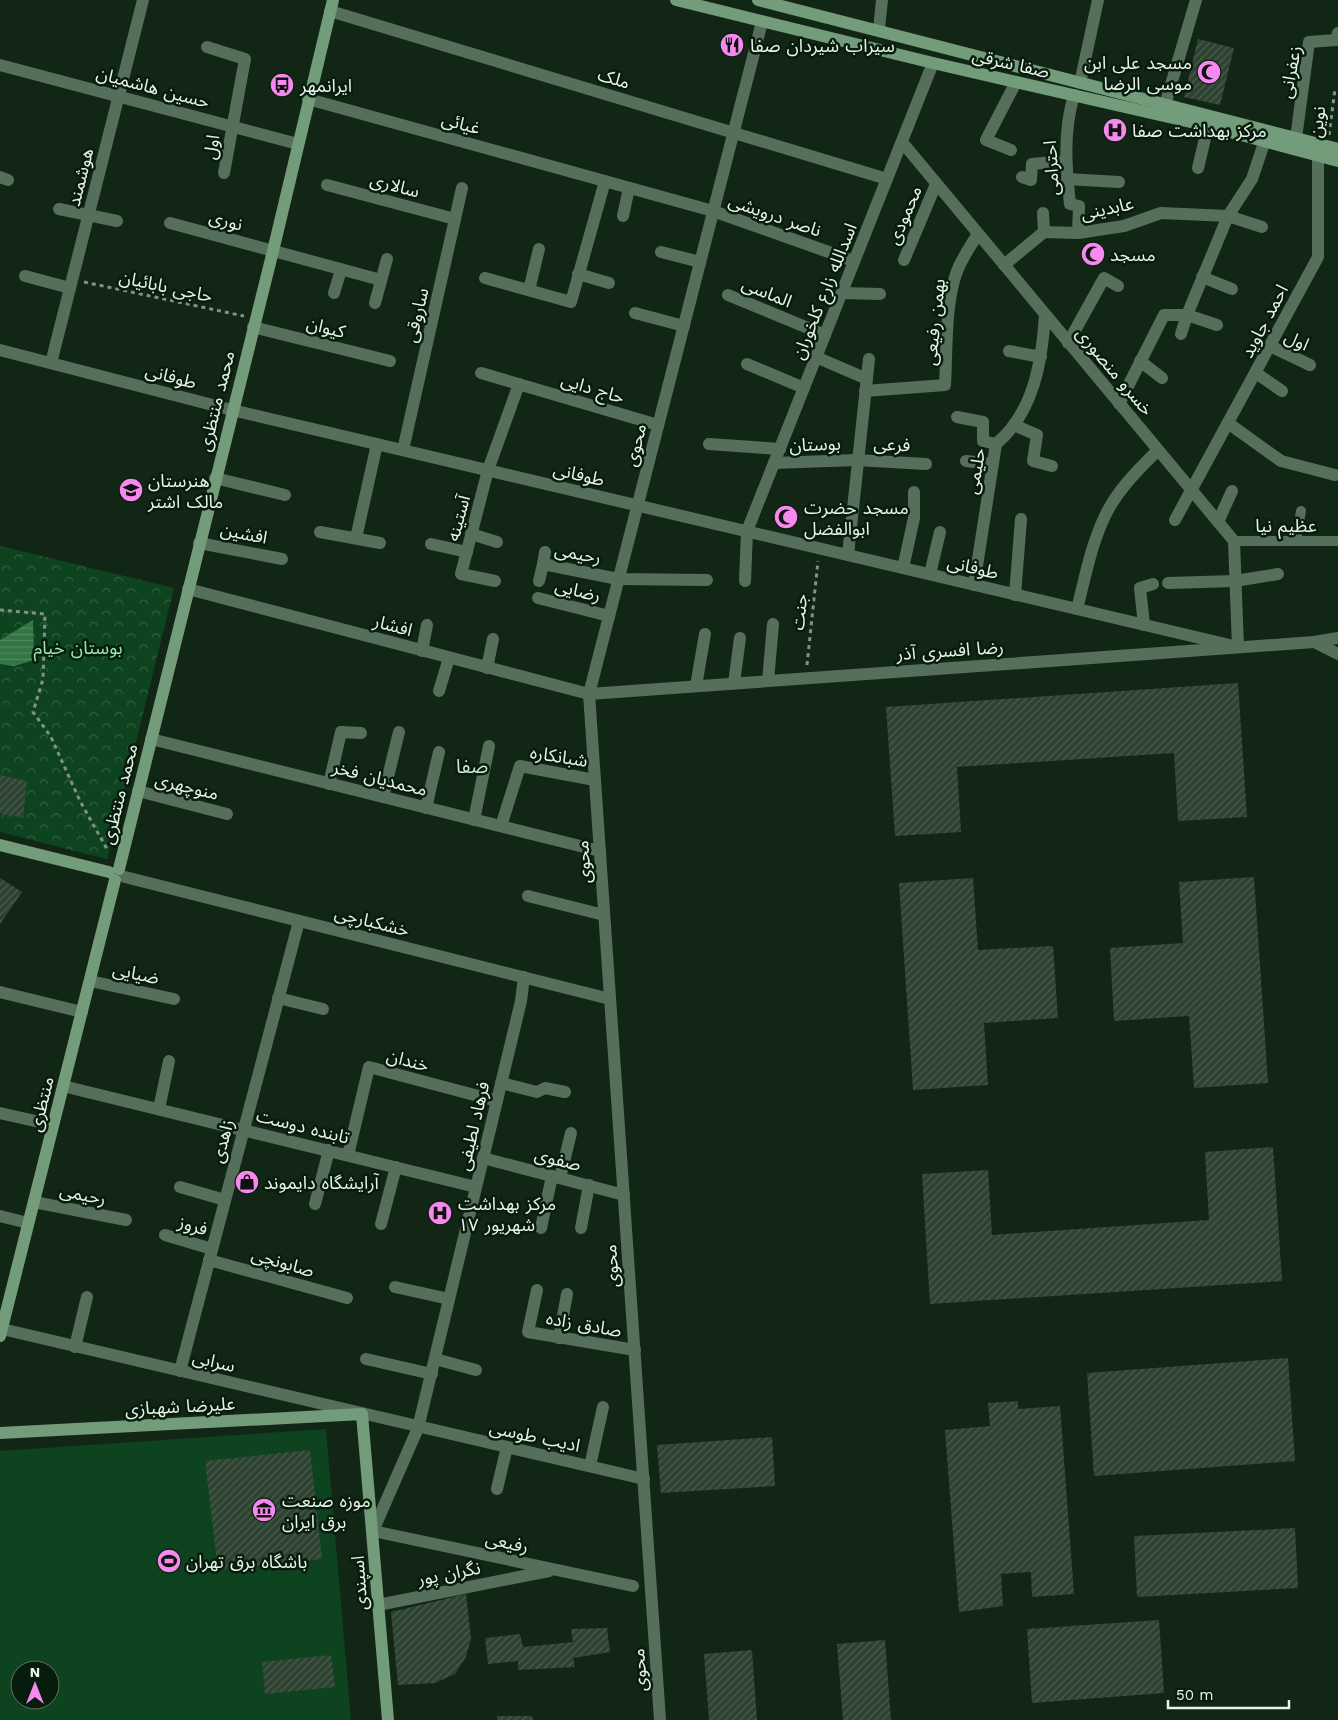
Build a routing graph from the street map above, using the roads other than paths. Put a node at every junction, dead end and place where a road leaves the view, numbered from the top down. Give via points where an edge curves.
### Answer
1 (143, 0) edge
2 (676, 0) edge
3 (882, 0) edge
4 (1098, 0) edge
5 (1196, 0) edge
6 (762, 1) edge
7 (331, 5) edge
8 (762, 22) junction
9 (879, 29) junction
10 (1338, 33) edge
11 (940, 46) junction
12 (207, 47) dead end
13 (877, 49) junction
14 (933, 63) junction
15 (0, 65) edge
16 (1024, 68) junction
17 (1016, 82) junction
18 (1080, 83) junction
19 (1074, 95) junction
20 (119, 96) junction
21 (308, 99) junction
22 (1164, 110) junction
23 (1209, 121) junction
24 (232, 126) junction
25 (733, 132) junction
26 (1265, 140) junction
27 (902, 142) junction
28 (1295, 143) junction
29 (298, 144) junction
30 (1325, 149) edge
31 (1011, 150) dead end
32 (1338, 160) edge
33 (1065, 161) junction
34 (1198, 168) dead end
35 (224, 173) dead end
36 (1022, 177) dead end
37 (887, 179) junction
38 (1067, 179) junction
39 (605, 181) junction
40 (1119, 182) dead end
41 (936, 184) junction
42 (327, 185) dead end
43 (462, 188) dead end
44 (629, 188) junction
45 (59, 209) dead end
46 (713, 211) junction
47 (1043, 213) dead end
48 (88, 216) junction
49 (623, 216) dead end
50 (1228, 216) junction
51 (455, 219) junction
52 (117, 222) dead end
53 (170, 223) dead end
54 (1262, 227) dead end
55 (1044, 232) junction
56 (1078, 233) junction
57 (978, 234) junction
58 (539, 249) dead end
59 (273, 251) junction
60 (661, 252) dead end
61 (387, 258) dead end
62 (904, 260) dead end
63 (854, 261) junction
64 (700, 262) junction
65 (1004, 265) junction
66 (341, 270) junction
67 (578, 274) junction
68 (25, 276) dead end
69 (1202, 276) junction
70 (485, 278) dead end
71 (381, 280) junction
72 (609, 283) dead end
73 (71, 284) junction
74 (1118, 286) dead end
75 (1232, 289) dead end
76 (529, 290) junction
77 (334, 293) dead end
78 (842, 293) junction
79 (880, 294) dead end
80 (728, 295) dead end
81 (375, 303) dead end
82 (635, 313) dead end
83 (1045, 315) junction
84 (1187, 315) junction
85 (254, 323) junction
86 (1217, 325) dead end
87 (684, 326) junction
88 (1181, 334) dead end
89 (825, 335) junction
90 (1068, 342) junction
91 (1270, 346) junction
92 (0, 350) edge
93 (1009, 351) dead end
94 (816, 357) junction
95 (1042, 357) junction
96 (869, 359) dead end
97 (390, 361) dead end
98 (1140, 361) junction
99 (51, 363) junction
100 (748, 364) dead end
101 (1310, 365) dead end
102 (481, 373) dead end
103 (1256, 373) junction
104 (1162, 378) dead end
105 (519, 384) junction
106 (866, 385) junction
107 (804, 388) junction
108 (1282, 391) dead end
109 (1119, 404) junction
110 (232, 410) junction
111 (957, 417) dead end
112 (1228, 423) junction
113 (1014, 425) junction
114 (658, 426) junction
115 (378, 444) junction
116 (709, 444) dead end
117 (996, 444) junction
118 (780, 448) junction
119 (403, 450) junction
120 (1158, 450) junction
121 (856, 460) junction
122 (966, 461) dead end
123 (774, 463) junction
124 (926, 464) dead end
125 (993, 464) junction
126 (1052, 466) dead end
127 (488, 470) junction
128 (1335, 475) dead end
129 (215, 478) junction
130 (1192, 491) junction
131 (1232, 491) dead end
132 (914, 492) dead end
133 (285, 495) dead end
134 (638, 505) junction
135 (1301, 511) dead end
136 (1021, 519) dead end
137 (1175, 520) dead end
138 (1218, 522) junction
139 (747, 531) junction
140 (320, 532) dead end
141 (940, 532) dead end
142 (471, 534) junction
143 (356, 538) junction
144 (1234, 541) junction
145 (1296, 541) junction
146 (1338, 541) edge
147 (497, 542) dead end
148 (199, 543) junction
149 (380, 543) dead end
150 (431, 544) dead end
151 (466, 552) junction
152 (848, 555) junction
153 (282, 559) dead end
154 (903, 568) junction
155 (930, 574) junction
156 (1278, 574) dead end
157 (618, 579) junction
158 (707, 580) dead end
159 (495, 581) dead end
160 (539, 581) dead end
161 (745, 581) dead end
162 (1235, 581) junction
163 (1168, 583) dead end
164 (1153, 584) dead end
165 (974, 585) junction
166 (188, 589) junction
167 (1015, 594) junction
168 (538, 598) dead end
169 (1077, 609) junction
170 (609, 616) junction
171 (773, 624) dead end
172 (427, 625) dead end
173 (1144, 625) junction
174 (704, 634) dead end
175 (740, 638) dead end
176 (1338, 638) edge
177 (493, 639) dead end
178 (1314, 642) junction
179 (1238, 647) junction
180 (422, 651) junction
181 (1338, 654) edge
182 (449, 658) junction
183 (487, 668) junction
184 (768, 681) junction
185 (734, 683) junction
186 (696, 686) junction
187 (438, 691) dead end
188 (589, 694) junction
189 (399, 732) dead end
190 (361, 733) dead end
191 (151, 740) junction
192 (489, 746) dead end
193 (438, 752) dead end
194 (595, 780) junction
195 (329, 784) junction
196 (138, 791) junction
197 (383, 797) junction
198 (426, 808) junction
199 (227, 814) dead end
200 (474, 820) junction
201 (501, 826) junction
202 (0, 845) edge
203 (600, 851) junction
204 (117, 874) junction
205 (528, 896) dead end
206 (604, 916) junction
207 (299, 921) junction
208 (524, 978) junction
209 (90, 981) junction
210 (0, 992) edge
211 (278, 998) junction
212 (174, 1000) dead end
213 (610, 1000) junction
214 (323, 1009) dead end
215 (82, 1012) junction
216 (170, 1061) dead end
217 (501, 1083) junction
218 (63, 1086) junction
219 (565, 1092) dead end
220 (496, 1102) junction
221 (159, 1109) junction
222 (0, 1112) edge
223 (54, 1125) junction
224 (244, 1129) junction
225 (571, 1133) dead end
226 (329, 1150) junction
227 (348, 1155) junction
228 (483, 1158) junction
229 (396, 1167) junction
230 (556, 1177) junction
231 (589, 1185) junction
232 (180, 1187) dead end
233 (476, 1187) junction
234 (624, 1195) junction
235 (225, 1200) junction
236 (34, 1202) junction
237 (315, 1204) dead end
238 (0, 1216) edge
239 (126, 1220) dead end
240 (28, 1223) junction
241 (381, 1224) dead end
242 (541, 1228) dead end
243 (581, 1228) dead end
244 (165, 1235) dead end
245 (211, 1254) junction
246 (395, 1287) dead end
247 (537, 1290) dead end
248 (567, 1294) dead end
249 (87, 1297) dead end
250 (347, 1298) dead end
251 (449, 1299) junction
252 (4, 1301) edge
253 (1, 1333) edge
254 (559, 1338) junction
255 (75, 1346) junction
256 (635, 1350) junction
257 (366, 1359) dead end
258 (435, 1359) junction
259 (476, 1370) dead end
260 (180, 1371) junction
261 (432, 1374) junction
262 (602, 1407) dead end
263 (362, 1414) junction
264 (418, 1428) junction
265 (0, 1433) edge
266 (507, 1447) junction
267 (590, 1466) junction
268 (644, 1479) junction
269 (497, 1489) dead end
270 (373, 1531) junction
271 (556, 1570) junction
272 (633, 1586) dead end
273 (378, 1605) junction
274 (388, 1720) edge
275 (660, 1720) edge

1 - 20 street, هوشمند
2 - 8 main road, صفا شرقی
3 - 9 street
4 - 18 street
5 - 22 street
6 - 8 main road
6 - 9 main road, صفا شرقی
7 - 21 main road, محمد منتظری
7 - 25 street, ملک
8 - 13 main road, صفا شرقی
8 - 25 street, محوی
9 - 11 main road, صفا شرقی
9 - 13 main road
10 - 28 street, زعفرانی via 1336,40 1309,42
11 - 14 main road
11 - 16 main road, صفا شرقی
12 - 24 street, اول via 246,59
13 - 14 main road, صفا شرقی
14 - 17 main road, صفا شرقی
14 - 27 street, اسدالله زارع کلخوران
15 - 20 street, حسین هاشمیان
16 - 17 main road
16 - 18 main road, صفا شرقی
17 - 19 main road, صفا شرقی
17 - 31 street via 986,140
18 - 22 main road, صفا شرقی
19 - 22 main road, صفا شرقی
19 - 33 street, احترامی via 1067,124
20 - 24 street, حسین هاشمیان
20 - 48 street, هوشمند
21 - 29 main road, محمد منتظری
21 - 39 street, غیائی
22 - 23 main road, صفا شرقی
23 - 26 main road, صفا شرقی
23 - 28 main road, صفا شرقی
23 - 34 street
24 - 29 street, حسین هاشمیان
24 - 35 street, اول
25 - 37 street, ملک
25 - 46 street, محوی
26 - 28 main road, صفا شرقی
26 - 50 street via 1252,179
27 - 37 street, اسدالله زارع کلخوران
27 - 41 street, خسرو منصوری
28 - 30 main road, صفا شرقی
29 - 59 main road, محمد منتظری
30 - 32 main road, صفا شرقی
30 - 91 street, احمد جاوید via 1318,257
33 - 36 street via 1032,164 1031,180
33 - 38 street, احترامی
37 - 63 street, اسدالله زارع کلخوران
38 - 40 street
38 - 56 street, احترامی via 1070,204 1079,206
39 - 44 street, غیائی
39 - 67 street
41 - 57 street, خسرو منصوری
41 - 62 street, محمودی
42 - 51 street, سالاری
43 - 51 street, ساروقی
44 - 46 street, غیائی
44 - 49 street
45 - 48 street
46 - 63 street, ناصر درویشی
46 - 64 street, محوی
47 - 55 street
48 - 52 street
48 - 73 street, هوشمند
50 - 54 street
50 - 56 street, عابدینی via 1161,213 1124,226
50 - 69 street
51 - 119 street, ساروقی
53 - 59 street, نوری
55 - 56 street, عابدینی
55 - 65 street
57 - 65 street, خسرو منصوری
57 - 106 street, بهمن رفیعی via 963,257 954,283 945,386
58 - 76 street
59 - 66 street, نوری
59 - 85 main road, محمد منتظری
60 - 64 street
61 - 71 street
63 - 78 street, اسدالله زارع کلخوران
64 - 87 street, محوی
65 - 83 street, خسرو منصوری
66 - 71 street, نوری
66 - 77 street
67 - 72 street
67 - 76 street via 571,302
68 - 73 street
69 - 75 street
69 - 84 street
70 - 76 street
71 - 81 street
73 - 99 street, هوشمند
74 - 90 street via 1104,278
78 - 79 street
78 - 89 street, اسدالله زارع کلخوران
80 - 89 street, الماسی
82 - 87 street
83 - 90 street, خسرو منصوری
83 - 95 street, حلیمی
84 - 86 street
84 - 88 street
84 - 98 street via 1164,315
85 - 97 street, کیوان
85 - 110 main road, محمد منتظری
87 - 114 street, محوی
89 - 94 street, اسدالله زارع کلخوران
90 - 109 street, خسرو منصوری
91 - 101 street, اول
91 - 103 street, احمد جاوید
92 - 99 street, طوفانی
93 - 95 street
94 - 106 street
94 - 107 street, اسدالله زارع کلخوران
95 - 113 street, حلیمی via 1024,408
96 - 106 street
98 - 104 street
98 - 109 street
99 - 110 street, طوفانی
100 - 107 street
102 - 105 street, حاج دایی
103 - 108 street
103 - 112 street, احمد جاوید
105 - 114 street, حاج دایی
105 - 127 street
106 - 121 street
107 - 118 street, اسدالله زارع کلخوران
109 - 120 street, خسرو منصوری
110 - 115 street, طوفانی
110 - 129 main road, محمد منتظری
111 - 117 street via 983,422 983,441
112 - 128 street via 1280,461
112 - 130 street, احمد جاوید
113 - 117 street, حلیمی via 1008,435
113 - 126 street via 1037,435 1033,461
114 - 134 street, محوی
115 - 119 street, طوفانی
115 - 143 street
116 - 118 street
117 - 125 street, حلیمی
118 - 123 street, اسدالله زارع کلخوران
119 - 127 street, طوفانی
120 - 130 street, خسرو منصوری
120 - 169 street via 1134,474 1105,516 1095,540
121 - 123 street, بوستان
121 - 124 street, فرعی
121 - 152 street
122 - 125 street
123 - 139 street, اسدالله زارع کلخوران
125 - 165 street, حلیمی
127 - 134 street, طوفانی
127 - 142 street, آستینه
129 - 133 street
129 - 148 main road, محمد منتظری
130 - 137 street, احمد جاوید
130 - 138 street, خسرو منصوری
131 - 138 street
132 - 154 street via 914,518
134 - 139 street, طوفانی
134 - 157 street, محوی
135 - 145 lane
136 - 167 street
138 - 144 street, خسرو منصوری
139 - 152 street, طوفانی
139 - 161 street, اسدالله زارع کلخوران
140 - 143 street
141 - 155 street
142 - 147 street
142 - 151 street, آستینه
143 - 149 street
144 - 145 lane, عظیم نیا
144 - 162 street
145 - 146 lane, عظیم نیا
148 - 153 street, افشین
148 - 166 main road, محمد منتظری
150 - 151 street
151 - 159 street, آستینه via 461,574
152 - 154 street, طوفانی
154 - 155 street, طوفانی
155 - 165 street, طوفانی
156 - 162 street
157 - 158 street, رحیمی
157 - 160 street, رحیمی via 544,558
157 - 170 street, محوی
162 - 163 street
162 - 179 street
164 - 173 street via 1140,588
165 - 167 street, طوفانی
166 - 180 street, افشار
166 - 191 main road, محمد منتظری
167 - 169 street, طوفانی
168 - 170 street, رضایی
169 - 173 street, طوفانی
170 - 188 street, محوی
171 - 184 street
172 - 180 street
173 - 179 street, طوفانی
174 - 186 street
175 - 185 street
176 - 178 street, رضا افسری آذر
177 - 183 street
178 - 179 street, رضا افسری آذر
178 - 181 street
179 - 184 street, رضا افسری آذر
180 - 182 street, افشار
182 - 183 street, افشار
182 - 187 street
183 - 188 street, افشار
184 - 185 street, رضا افسری آذر
185 - 186 street, رضا افسری آذر
186 - 188 street, رضا افسری آذر
188 - 194 street, محوی
189 - 197 street
190 - 195 street via 341,732
191 - 195 street, محمدیان فخر
191 - 196 main road, محمد منتظری
192 - 200 street
193 - 198 street
194 - 201 street, شبانکاره via 520,766
194 - 203 street, محوی
195 - 197 street, محمدیان فخر
196 - 199 street, منوچهری
196 - 204 main road, محمد منتظری
197 - 198 street, محمدیان فخر
198 - 200 street, محمدیان فخر
200 - 201 street, محمدیان فخر
201 - 203 street, محمدیان فخر
202 - 204 main road, خشکبارچی
203 - 206 street, محوی
204 - 207 street, خشکبارچی
204 - 209 main road, منتظری
205 - 206 street
206 - 213 street, محوی
207 - 208 street, خشکبارچی
207 - 211 street, زاهدی
208 - 213 street, خشکبارچی
208 - 217 street, فرهاد لطیفی
209 - 212 street, ضیایی
209 - 215 main road, منتظری
210 - 215 street
211 - 214 street
211 - 224 street, زاهدی
213 - 234 street, محوی
215 - 218 main road, منتظری
216 - 221 street
217 - 219 street via 537,1092 545,1088
217 - 220 street, فرهاد لطیفی
218 - 221 street, تابنده دوست
218 - 223 main road, منتظری
220 - 227 street, خندان via 369,1067
220 - 228 street, فرهاد لطیفی
221 - 224 street, تابنده دوست
222 - 223 street
223 - 236 main road, منتظری
224 - 226 street, تابنده دوست
224 - 235 street, زاهدی
225 - 230 street
226 - 227 street, تابنده دوست
226 - 237 street
227 - 229 street, تابنده دوست
228 - 230 street, صفوی
228 - 233 street, فرهاد لطیفی
229 - 233 street, تابنده دوست
229 - 241 street
230 - 231 street, صفوی
230 - 242 street
231 - 234 street, صفوی
231 - 243 street
232 - 235 street
233 - 251 street, فرهاد لطیفی
234 - 256 street, محوی
235 - 245 street, زاهدی
236 - 239 street, رحیمی
236 - 240 main road, منتظری
238 - 240 street
240 - 252 main road, منتظری
244 - 245 street, فروز
245 - 250 street, صابونچی
245 - 260 street, زاهدی
246 - 251 street
247 - 254 street, صادق زاده via 528,1332
248 - 254 street
249 - 255 street
251 - 258 street, فرهاد لطیفی
252 - 253 main road, منتظری
253 - 255 street, سرابی
254 - 256 street, صادق زاده
255 - 260 street, سرابی
256 - 268 street, محوی
257 - 261 street
258 - 259 street
258 - 261 street, فرهاد لطیفی
260 - 263 street, سرابی
261 - 264 street, فرهاد لطیفی
262 - 267 street
263 - 264 street, سرابی
263 - 265 main road, علیرضا شهبازی
263 - 270 main road, اسپندی
264 - 266 street, ادیب طوسی
264 - 270 street, فرهاد لطیفی
266 - 267 street, ادیب طوسی
266 - 269 street
267 - 268 street, ادیب طوسی
268 - 275 street, محوی
270 - 271 street, رفیعی
270 - 273 main road, اسپندی
271 - 272 street, رفیعی
271 - 273 street, نگران پور
273 - 274 main road, اسپندی

